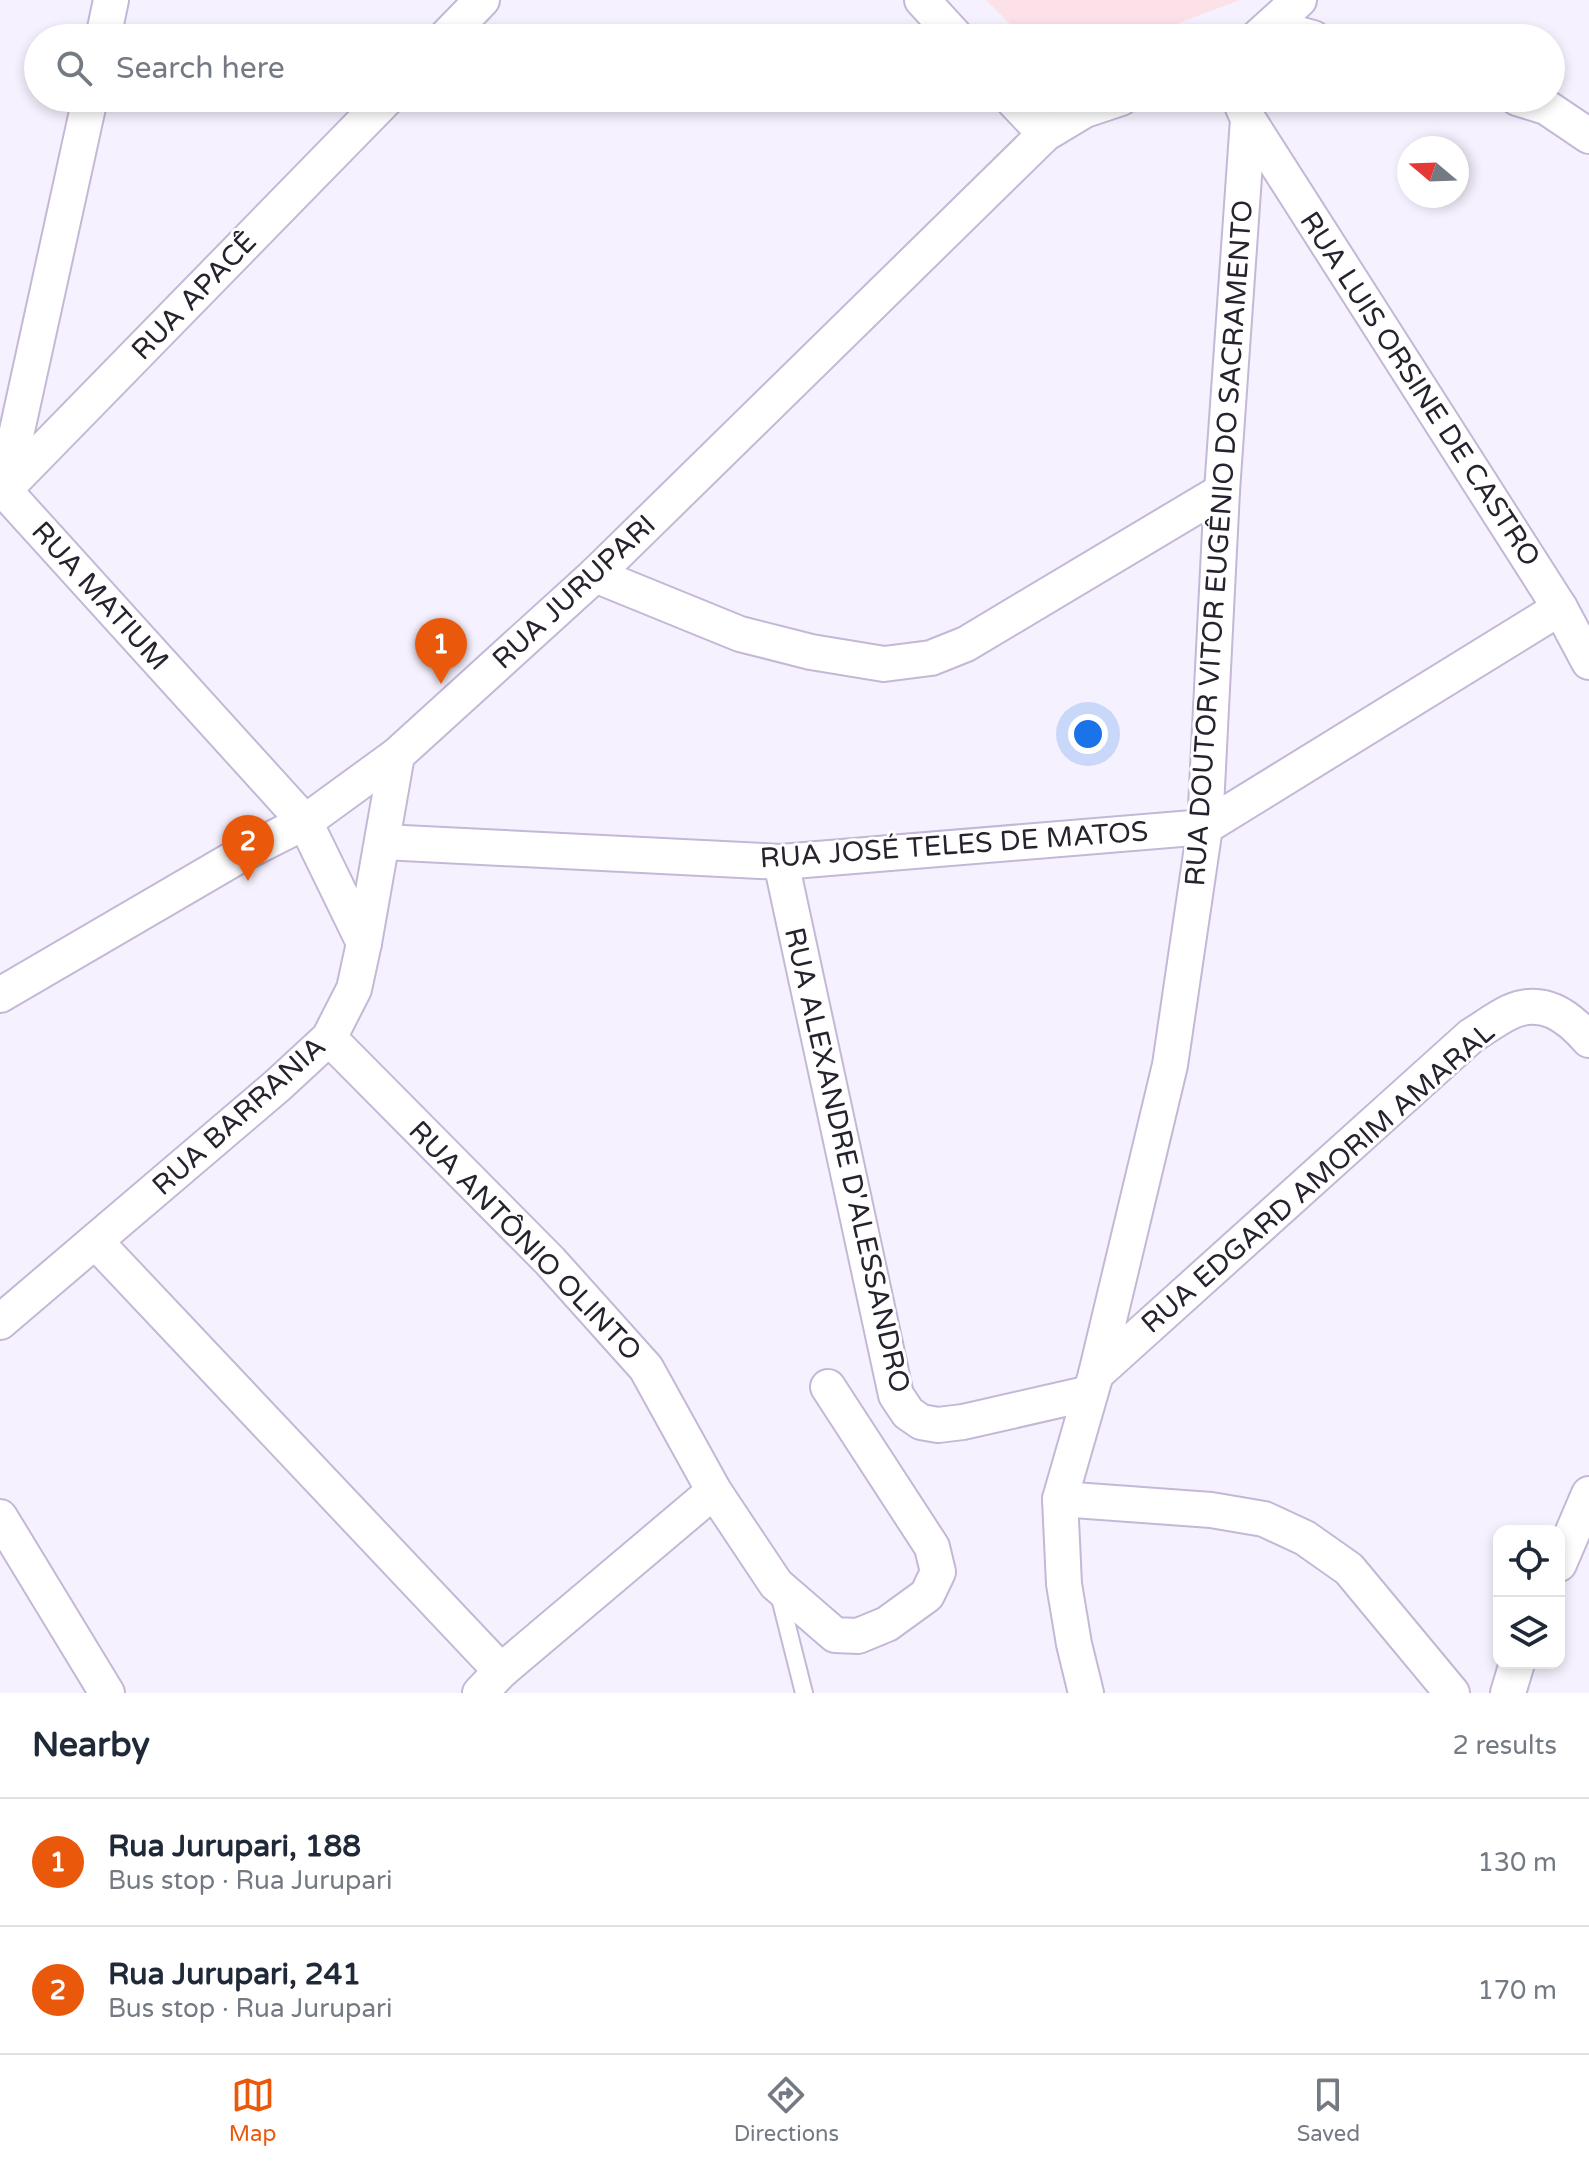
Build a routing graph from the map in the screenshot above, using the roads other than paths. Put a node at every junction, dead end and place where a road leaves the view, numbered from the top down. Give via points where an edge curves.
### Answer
1 (111, 0) edge
2 (482, 0) edge
3 (922, 0) edge
4 (1299, 0) edge
5 (106, 24) edge
6 (459, 24) edge
7 (944, 24) edge
8 (1273, 24) edge
9 (87, 112) edge
10 (373, 112) edge
11 (1024, 112) edge
12 (1082, 112) edge
13 (1243, 112) edge
14 (1245, 112) edge
15 (1553, 112) edge
16 (1045, 134) junction
17 (1589, 136) edge
18 (2, 490) edge
19 (1222, 491) junction
20 (595, 575) junction
21 (1560, 608) junction
22 (1589, 662) edge
23 (397, 755) junction
24 (305, 822) junction
25 (1205, 827) junction
26 (383, 842) junction
27 (781, 862) junction
28 (364, 943) junction
29 (0, 995) edge
30 (329, 1038) junction
31 (1589, 1040) edge
32 (95, 1241) junction
33 (0, 1322) edge
34 (1093, 1384) junction
35 (828, 1387) dead end
36 (714, 1491) junction
37 (1589, 1494) edge
38 (1060, 1499) junction
39 (0, 1517) edge
40 (1565, 1550) edge
41 (776, 1584) junction
42 (1515, 1669) edge
43 (490, 1682) edge
44 (107, 1693) edge
45 (804, 1693) edge
46 (1086, 1693) edge
47 (1452, 1693) edge
48 (1508, 1693) edge

1 - 5 street
2 - 6 street
3 - 7 street
4 - 8 street
9 - 18 street
10 - 18 street, RUA APACÊ
11 - 16 street
12 - 16 street, RUA JURUPARI
13 - 19 street, RUA DOUTOR VITOR EUGÊNIO DO SACRAMENTO
14 - 21 street, RUA LUIS ORSINE DE CASTRO
15 - 17 street
16 - 20 street, RUA JURUPARI
18 - 24 street, RUA MATIUM
19 - 20 street via 966,644 931,658 884,664 811,652 740,634
19 - 25 street, RUA DOUTOR VITOR EUGÊNIO DO SACRAMENTO
20 - 23 street, RUA JURUPARI
21 - 22 street, RUA LUIS ORSINE DE CASTRO
21 - 25 street, RUA JOSÉ TELES DE MATOS
23 - 24 street, RUA JURUPARI
23 - 26 street, RUA BARRANIA
24 - 28 street, RUA MATIUM
24 - 29 street, RUA JURUPARI
25 - 27 street, RUA JOSÉ TELES DE MATOS
25 - 34 street, RUA DOUTOR VITOR EUGÊNIO DO SACRAMENTO via 1170,1065
26 - 27 street, RUA JOSÉ TELES DE MATOS
26 - 28 street, RUA BARRANIA
27 - 34 street, RUA ALEXANDRE D'ALESSANDRO via 896,1395 908,1413 938,1425
28 - 30 street, RUA BARRANIA via 354,989
30 - 32 street, RUA BARRANIA
30 - 36 street, RUA ANTÔNIO OLINTO via 550,1261 646,1368
31 - 34 street, RUA EDGARD AMORIM AMARAL via 1560,1013 1538,1006 1511,1011 1471,1036
32 - 33 street, RUA BARRANIA
32 - 43 street
34 - 38 street, RUA DOUTOR VITOR EUGÊNIO DO SACRAMENTO
35 - 41 street, RUA ANTÔNIO OLINTO via 932,1547 938,1572 927,1595 887,1624 858,1636 835,1635
36 - 41 street, RUA ANTÔNIO OLINTO
36 - 43 street
37 - 40 street
38 - 46 street, RUA DOUTOR VITOR EUGÊNIO DO SACRAMENTO via 1064,1584
38 - 47 street via 1211,1510 1264,1519 1305,1538 1349,1569
39 - 44 street
41 - 45 lane
42 - 48 street

